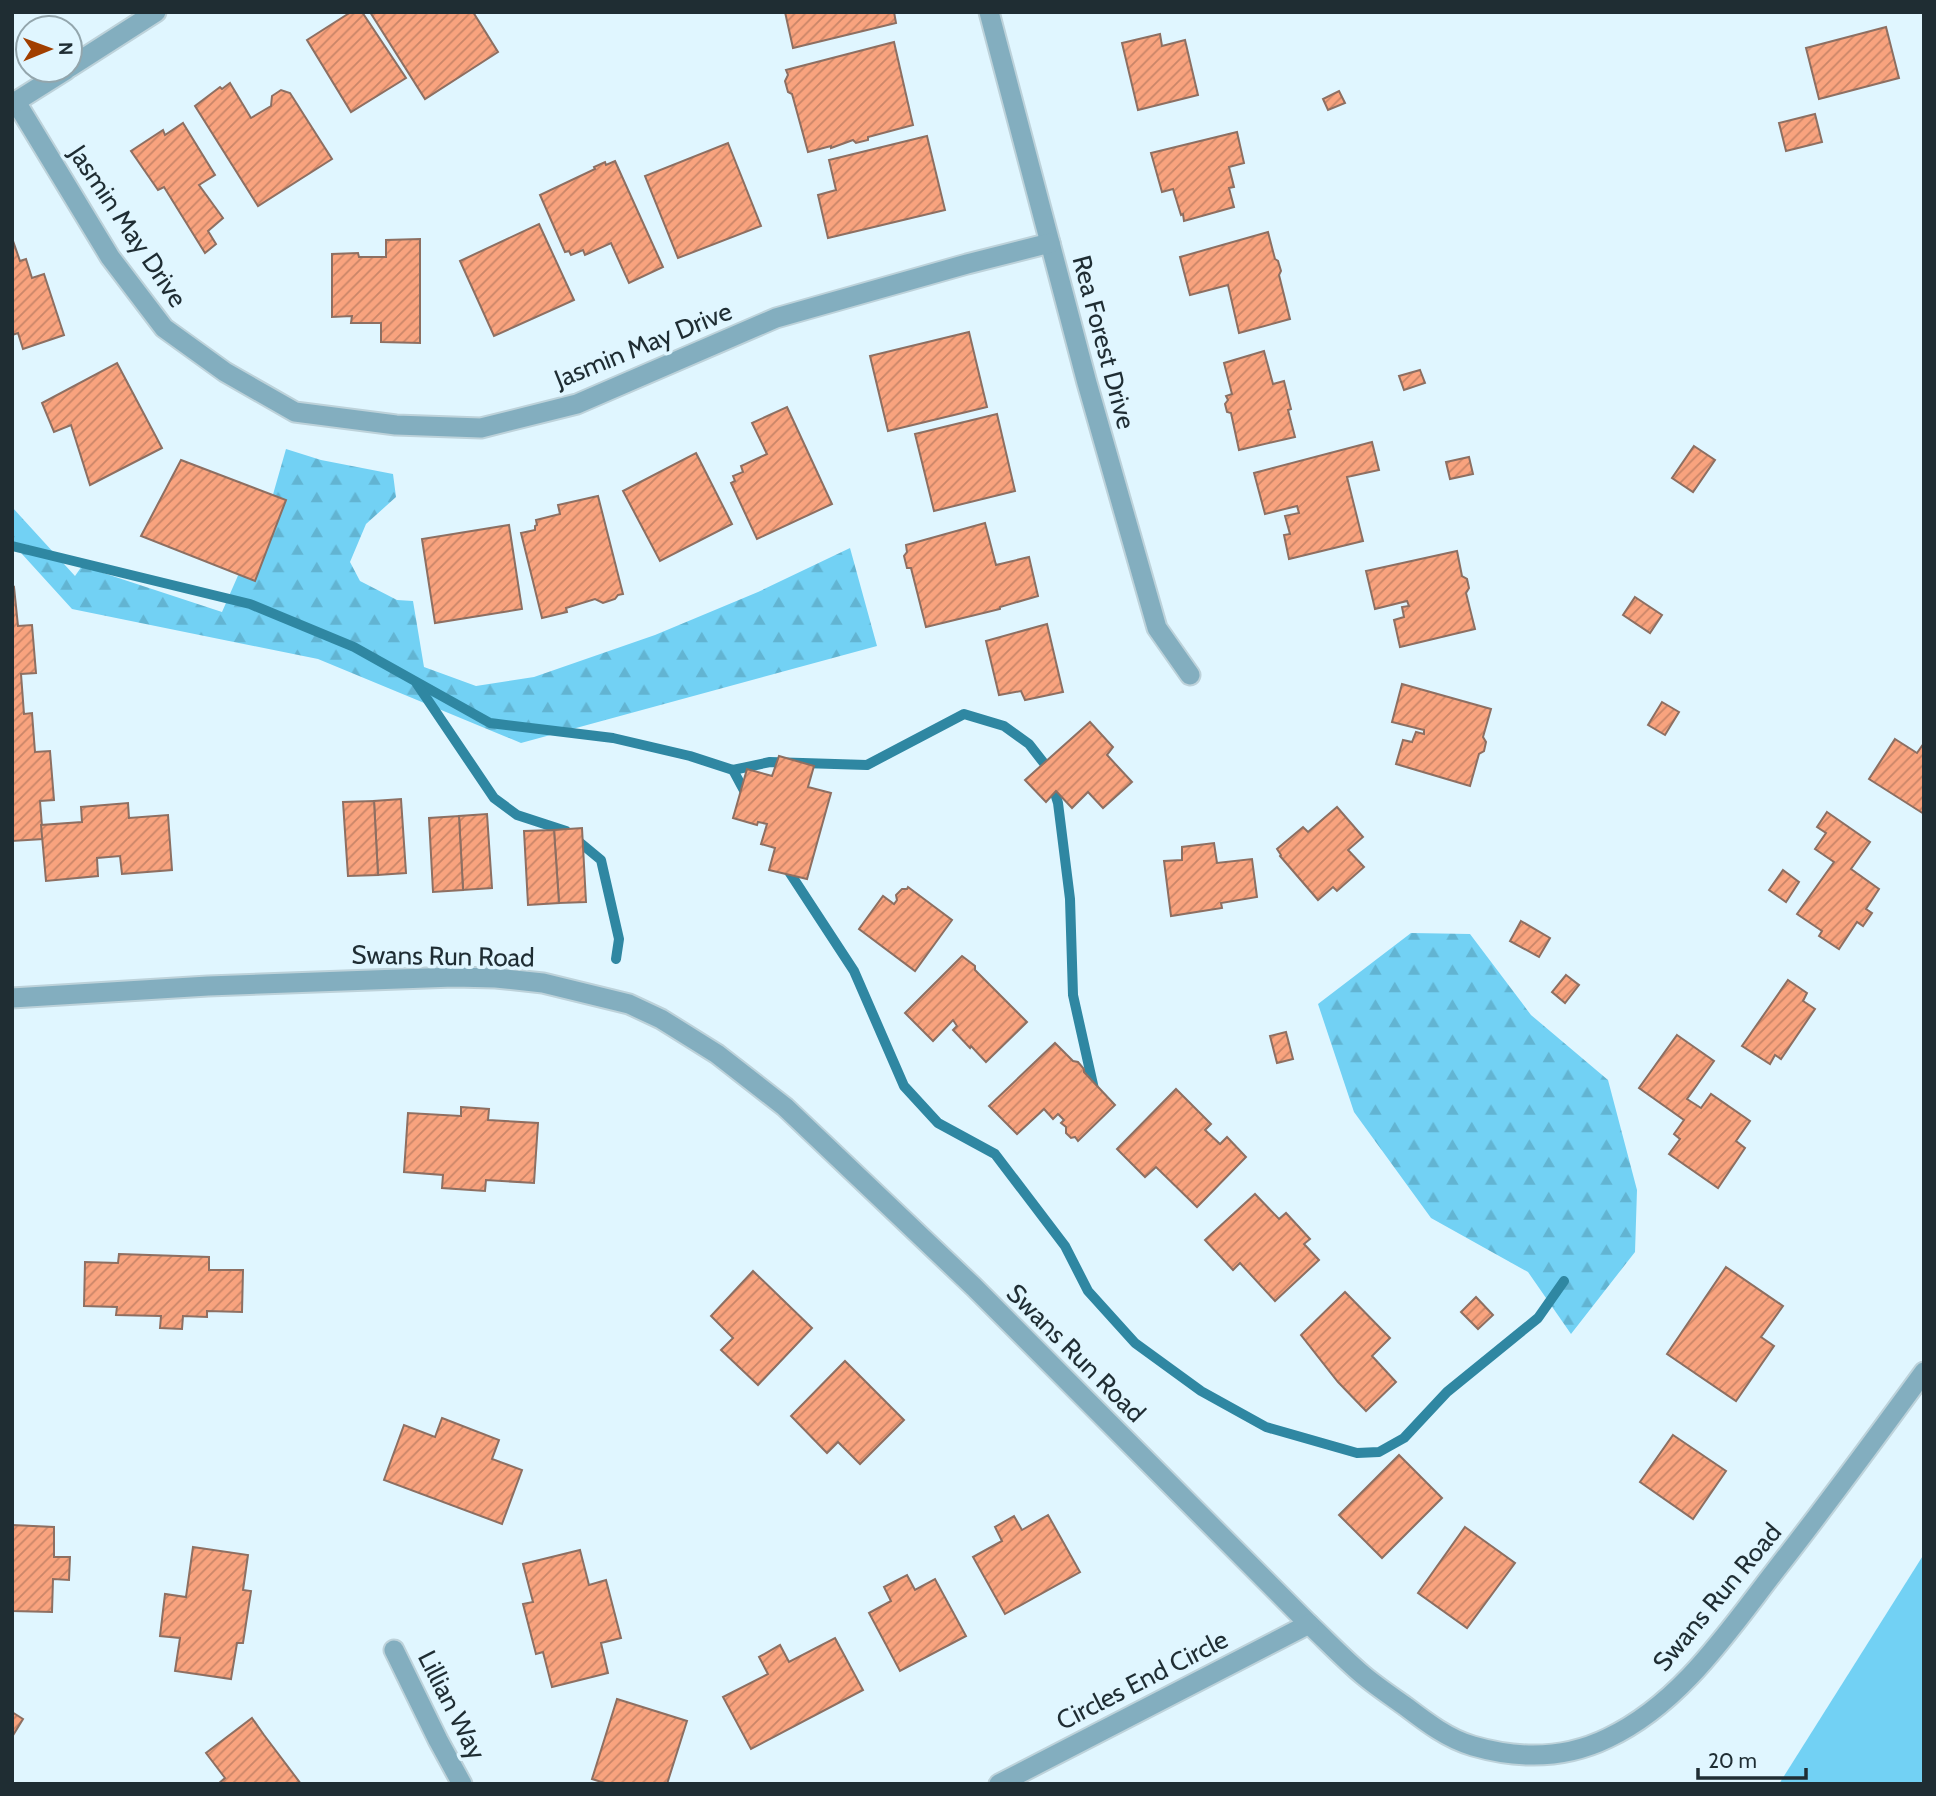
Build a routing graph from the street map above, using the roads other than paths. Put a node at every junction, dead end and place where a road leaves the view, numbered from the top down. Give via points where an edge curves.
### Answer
1 (156, 12) edge
2 (989, 12) edge
3 (84, 59) edge
4 (44, 84) edge
5 (14, 103) edge
6 (1050, 243) junction
7 (1190, 675) dead end
8 (12, 998) edge
9 (1924, 1372) edge
10 (1309, 1624) junction
11 (394, 1650) dead end
12 (462, 1784) edge
13 (999, 1784) edge

1 - 3 street
2 - 6 street, Rea Forest Drive
4 - 5 street
5 - 6 street, Jasmin May Drive via 110,257 164,328 225,372 295,412 396,425 481,428 577,404 776,318
6 - 7 street, Rea Forest Drive via 1157,628
8 - 10 street, Swans Run Road via 240,984 496,978 543,983 629,1004 661,1019 717,1054 785,1107 983,1296
9 - 10 street, Swans Run Road via 1714,1649 1669,1696 1627,1727 1587,1747 1515,1755 1471,1745 1434,1728 1373,1683
10 - 13 street, Circles End Circle
11 - 12 street, Lillian Way

